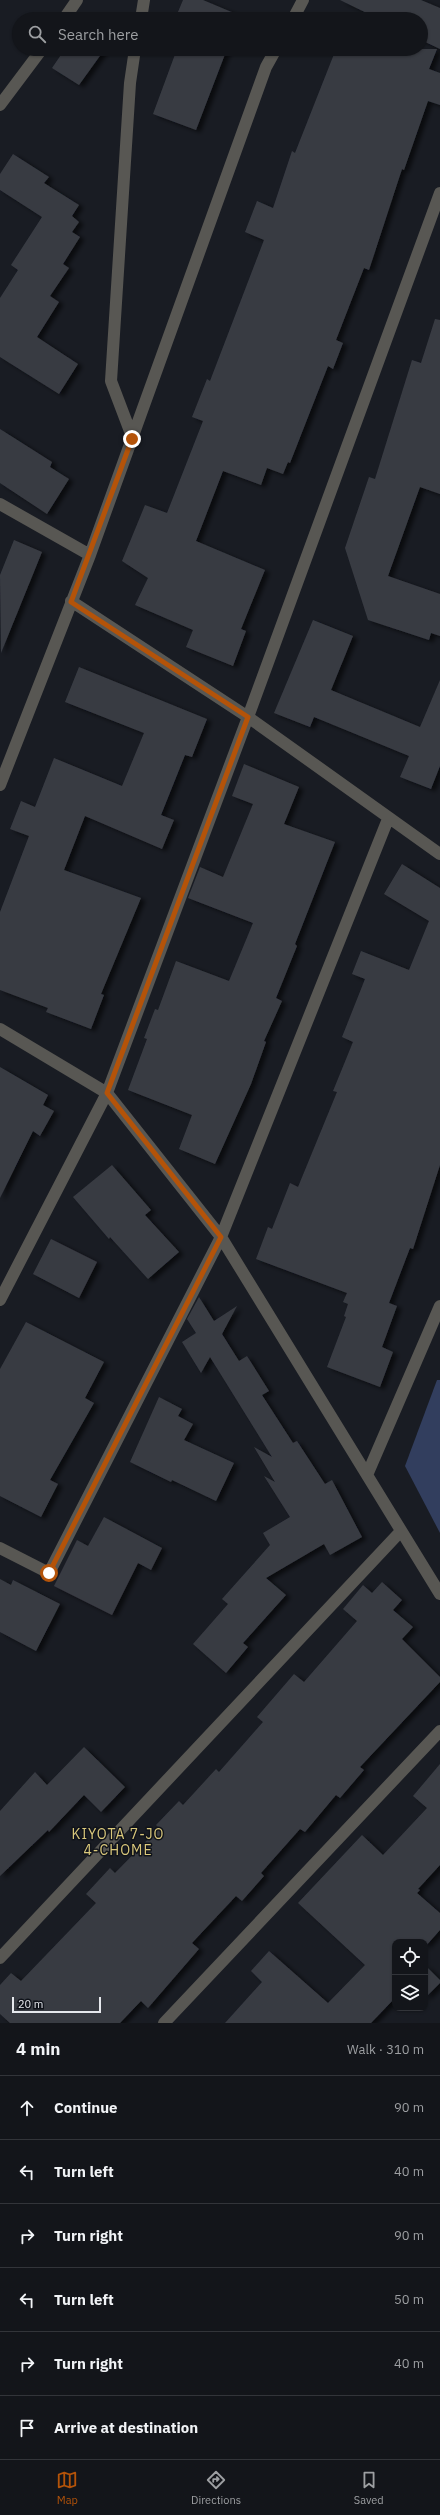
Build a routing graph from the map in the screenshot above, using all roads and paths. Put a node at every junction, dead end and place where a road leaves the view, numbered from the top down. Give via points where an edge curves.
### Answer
1 (77, 0) edge
2 (144, 0) edge
3 (303, 0) edge
4 (69, 12) edge
5 (142, 12) edge
6 (297, 12) edge
7 (37, 56) edge
8 (135, 56) edge
9 (272, 56) edge
10 (0, 105) edge
11 (440, 192) edge
12 (132, 439) junction
13 (0, 504) edge
14 (90, 555) junction
15 (71, 602) junction
16 (248, 717) junction
17 (0, 785) edge
18 (388, 818) junction
19 (440, 854) edge
20 (0, 1029) edge
21 (107, 1093) junction
22 (221, 1237) junction
23 (0, 1300) edge
24 (440, 1306) edge
25 (367, 1475) junction
26 (401, 1531) junction
27 (0, 1548) edge
28 (440, 1594) edge
29 (440, 1731) edge
30 (0, 1958) edge
31 (164, 2023) edge

1 - 4 street
2 - 5 street
3 - 6 street
7 - 10 street
8 - 12 street via 130,83 111,381
9 - 12 street
11 - 16 street
12 - 14 street
13 - 14 street
14 - 15 street
15 - 16 street
15 - 17 street
16 - 18 street
16 - 21 street
18 - 19 street
18 - 22 street
20 - 21 street
21 - 22 street
21 - 23 street
22 - 25 street
22 - 27 street via 49,1573
24 - 25 street
25 - 26 street
26 - 28 street
26 - 30 street
29 - 31 street

